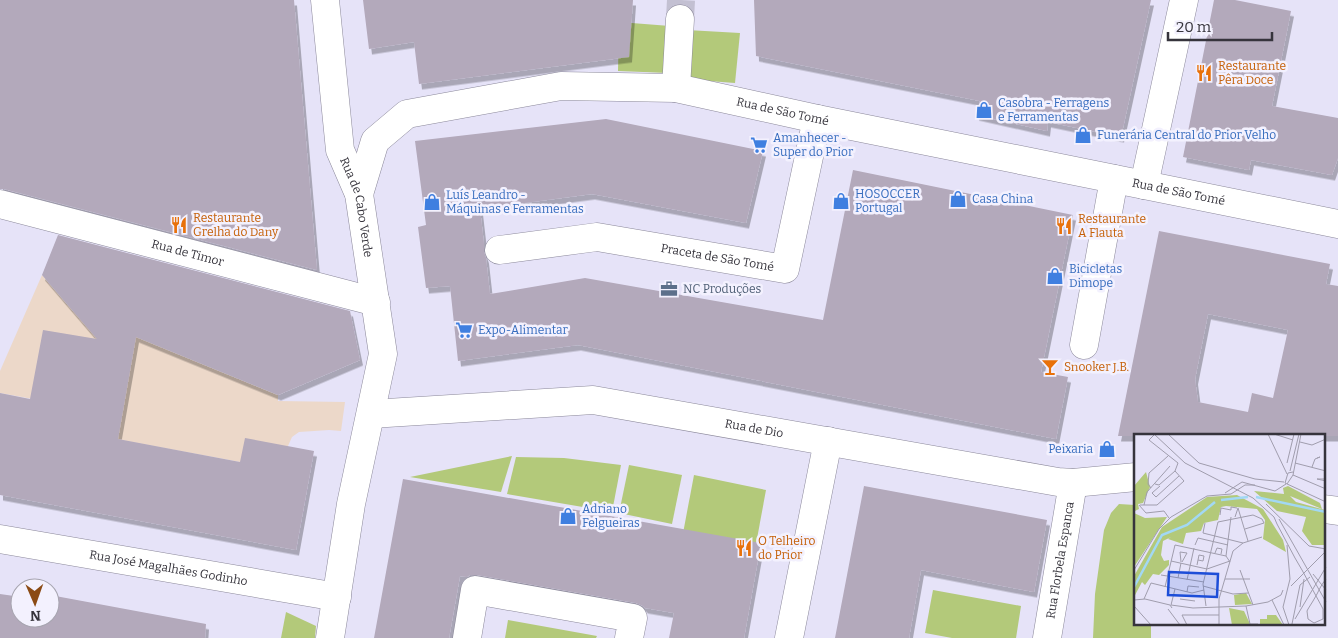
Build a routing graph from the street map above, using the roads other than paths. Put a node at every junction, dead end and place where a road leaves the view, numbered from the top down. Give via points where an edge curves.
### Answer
1 (324, 0) edge
2 (1184, 0) edge
3 (680, 19) tunnel mouth
4 (676, 88) junction
5 (817, 119) junction
6 (1114, 179) junction
7 (1144, 185) junction
8 (359, 194) junction
9 (0, 204) edge
10 (1338, 224) edge
11 (499, 250) dead end
12 (376, 302) junction
13 (1084, 346) dead end
14 (370, 414) junction
15 (828, 441) junction
16 (1134, 478) edge
17 (1073, 483) junction
18 (0, 539) edge
19 (337, 597) junction
20 (330, 638) edge
21 (467, 638) edge
22 (630, 638) edge
23 (789, 638) edge
24 (1047, 638) edge

1 - 8 street, Rua de Cabo Verde via 340,150
2 - 7 street
3 - 4 street
4 - 5 street, Rua de São Tomé
4 - 8 street, Rua de São Tomé via 561,86 407,114 375,141
5 - 6 street, Rua de São Tomé
5 - 11 street, Praceta de São Tomé via 785,269 597,237
6 - 7 street, Rua de São Tomé
6 - 13 street
7 - 10 street, Rua de São Tomé
8 - 12 street, Rua de Cabo Verde
9 - 12 street, Rua de Timor
12 - 14 street, Rua de Cabo Verde via 383,354
14 - 15 street, Rua de Dio via 593,400
14 - 19 street, Rua de Cabo Verde via 350,504
15 - 17 street, Rua de Dio
15 - 23 street
16 - 17 street, Rua de Dio
17 - 24 street, Rua Florbela Espanca
18 - 19 street, Rua José Magalhães Godinho
19 - 20 street, Rua de Cabo Verde
21 - 22 street via 475,590 633,618

